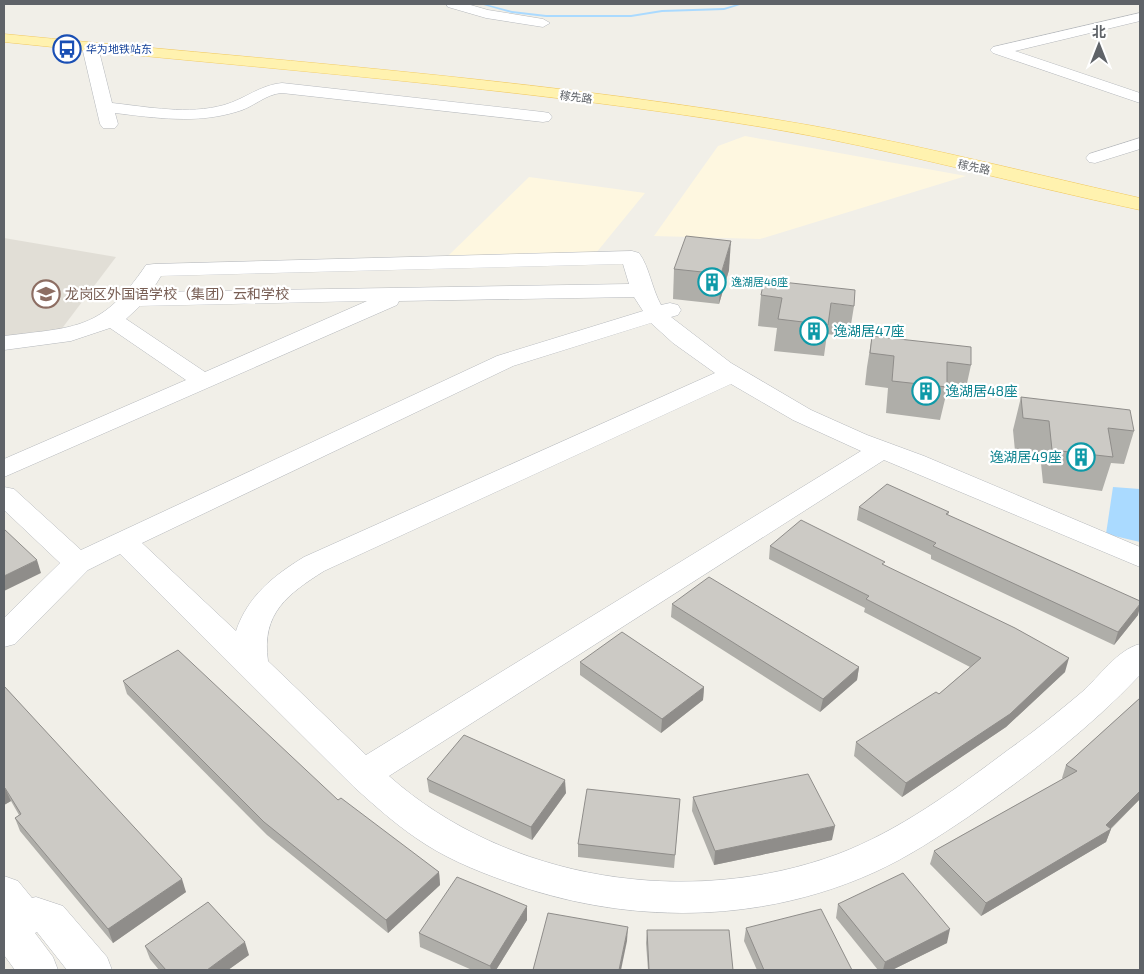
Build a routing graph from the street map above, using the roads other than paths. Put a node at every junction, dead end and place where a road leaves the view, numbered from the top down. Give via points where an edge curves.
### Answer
1 (453, 4) edge
2 (508, 4) edge
3 (1140, 17) edge
4 (1116, 24) junction
5 (4, 31) edge
6 (1140, 32) edge
7 (4, 38) edge
8 (90, 48) junction
9 (1140, 98) edge
10 (106, 107) junction
11 (543, 117) dead end
12 (109, 126) dead end
13 (1140, 143) edge
14 (1095, 158) dead end
15 (1140, 190) edge
16 (1140, 204) edge
17 (640, 290) junction
18 (402, 294) junction
19 (134, 299) junction
20 (663, 312) junction
21 (111, 319) junction
22 (4, 342) edge
23 (733, 374) junction
24 (203, 381) junction
25 (880, 450) junction
26 (4, 469) edge
27 (4, 495) edge
28 (123, 541) junction
29 (1140, 558) edge
30 (78, 563) junction
31 (1140, 576) edge
32 (4, 636) edge
33 (1140, 655) edge
34 (252, 666) junction
35 (364, 774) junction
36 (14, 906) edge
37 (38, 970) edge
38 (92, 970) edge

1 - 2 street via 486,14 544,17
3 - 4 street
4 - 6 street
4 - 9 street via 998,50
5 - 15 main road, 稼先路 via 567,89 758,114 895,138
7 - 8 main road, 稼先路
8 - 10 street
8 - 16 main road, 稼先路 via 535,92 719,115 831,136
10 - 11 street via 183,115 208,113 233,108 268,90 282,88
10 - 12 street
13 - 14 street
17 - 18 street
17 - 19 street via 632,257 154,270 144,289
17 - 20 street
18 - 19 street
18 - 24 street
19 - 21 street
20 - 23 street via 690,344
20 - 28 street via 506,361
21 - 22 street via 77,335
21 - 24 street
23 - 25 street via 786,406
23 - 34 street via 314,564 293,577 261,609 248,647
24 - 26 street
25 - 29 street
25 - 31 street via 902,473
25 - 35 street
27 - 30 street
28 - 30 street
28 - 34 street
30 - 32 street
33 - 35 street via 1058,731 964,800 910,835 852,865 786,886 712,896 635,896 560,883 491,860 431,829
34 - 35 street
36 - 37 street via 12,935
36 - 38 street via 49,918

